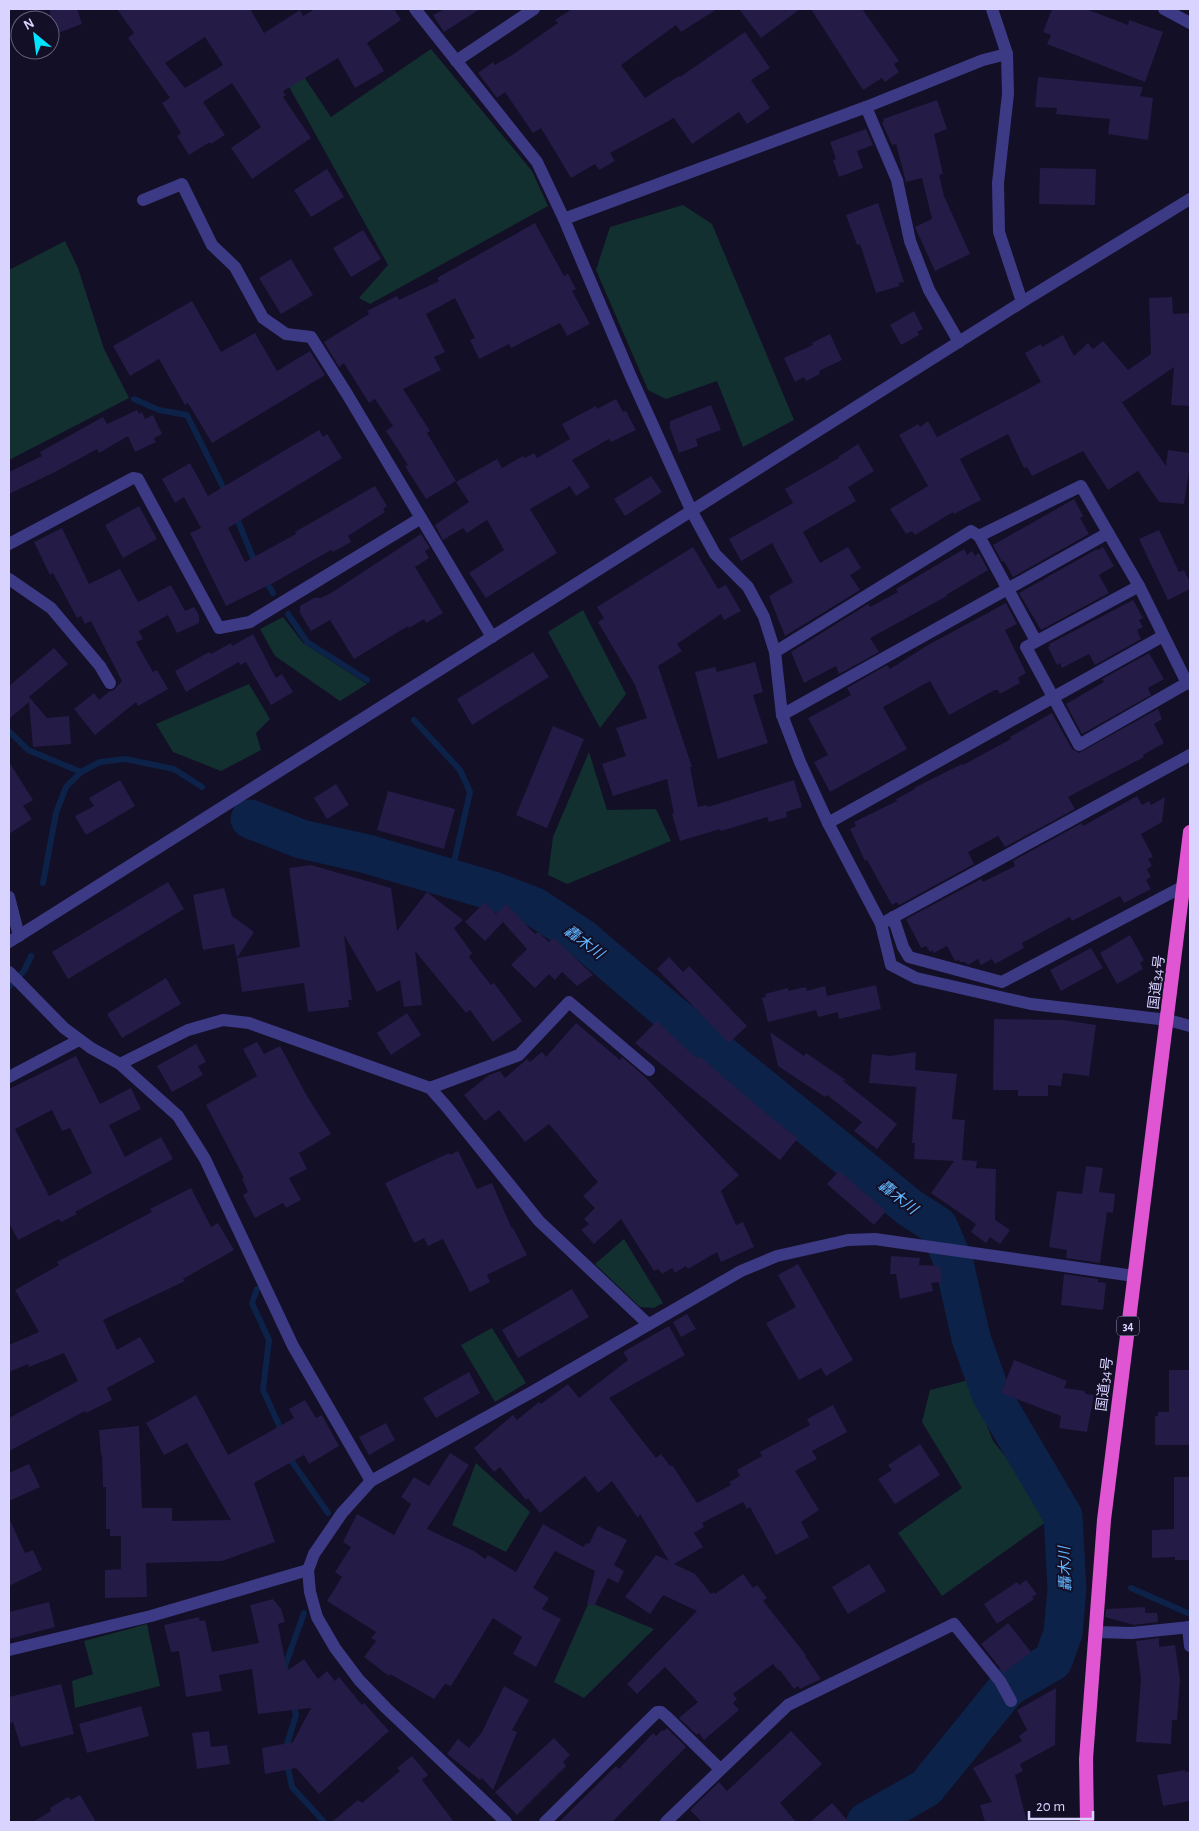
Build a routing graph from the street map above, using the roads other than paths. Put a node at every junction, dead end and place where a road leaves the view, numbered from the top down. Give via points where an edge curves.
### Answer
1 (415, 9) edge
2 (534, 9) edge
3 (992, 9) edge
4 (1164, 9) edge
5 (1190, 23) edge
6 (1007, 54) junction
7 (456, 61) junction
8 (866, 107) junction
9 (1190, 199) edge
10 (143, 200) dead end
11 (564, 218) junction
12 (1022, 302) junction
13 (959, 342) junction
14 (692, 512) junction
15 (421, 518) junction
16 (1108, 533) junction
17 (979, 536) junction
18 (9, 544) edge
19 (9, 579) edge
20 (1139, 586) junction
21 (1007, 590) junction
22 (1163, 636) junction
23 (492, 637) junction
24 (1036, 641) junction
25 (775, 652) junction
26 (110, 682) dead end
27 (1189, 684) edge
28 (1052, 698) junction
29 (782, 715) junction
30 (1190, 755) edge
31 (828, 823) junction
32 (1190, 832) edge
33 (1184, 886) junction
34 (9, 897) edge
35 (893, 917) junction
36 (881, 924) junction
37 (14, 939) edge
38 (9, 972) edge
39 (1168, 1020) junction
40 (1190, 1026) edge
41 (79, 1040) junction
42 (120, 1064) junction
43 (649, 1070) dead end
44 (9, 1077) edge
45 (430, 1088) junction
46 (1134, 1276) junction
47 (648, 1324) junction
48 (371, 1481) junction
49 (308, 1570) junction
50 (1189, 1627) edge
51 (1096, 1632) junction
52 (1190, 1646) edge
53 (9, 1650) edge
54 (1011, 1701) dead end
55 (720, 1769) junction
56 (506, 1822) edge
57 (545, 1822) edge
58 (666, 1822) edge
59 (1087, 1822) edge

1 - 7 street
2 - 7 street
3 - 6 street
4 - 5 street
6 - 8 street via 983,60
6 - 12 street via 1008,94 998,183 999,232
7 - 11 street via 536,162
8 - 11 street
8 - 13 street via 896,180 910,240 929,290
9 - 12 street
10 - 15 street via 182,184 212,245 235,267 263,318 286,334 311,337
11 - 14 street
12 - 13 street
13 - 14 street
14 - 23 street
14 - 25 street via 715,554 748,588 764,617
15 - 18 street via 250,622 219,628 138,479 132,478
15 - 23 street
16 - 17 street via 1081,486
16 - 20 street
16 - 21 street
17 - 21 street
17 - 25 street via 971,530
19 - 26 street via 51,608
20 - 22 street
20 - 24 street
21 - 24 street
21 - 29 street
22 - 27 street
22 - 28 street
23 - 37 street
24 - 28 street via 1026,647
25 - 29 street
27 - 28 street via 1079,745
28 - 31 street
29 - 31 street
30 - 35 street
31 - 36 street
32 - 33 highway, 国道34号 / 34
33 - 35 street via 1002,982 909,957
33 - 39 highway, 国道34号 / 34
34 - 37 street
35 - 36 street
36 - 39 street via 890,965 916,978 1031,1004
38 - 41 street
39 - 40 street
39 - 46 highway, 国道34号 / 34
41 - 42 street
41 - 44 street
42 - 45 street via 188,1030 223,1020 249,1023
42 - 48 street via 178,1116 205,1159 293,1346
43 - 45 street via 569,1002 519,1054
45 - 47 street via 539,1221
46 - 47 street via 875,1239 848,1240 776,1256 741,1271
46 - 51 highway, 国道34号 / 34 via 1104,1520
47 - 48 street
48 - 49 street via 342,1513 314,1554
49 - 53 street via 151,1616
49 - 56 street via 317,1617 359,1680
50 - 51 street via 1132,1633
50 - 52 street
51 - 59 highway, 国道34号 / 34 via 1086,1759
54 - 55 street via 1000,1681 954,1624 788,1705
55 - 57 street via 667,1717 657,1712
55 - 58 street

